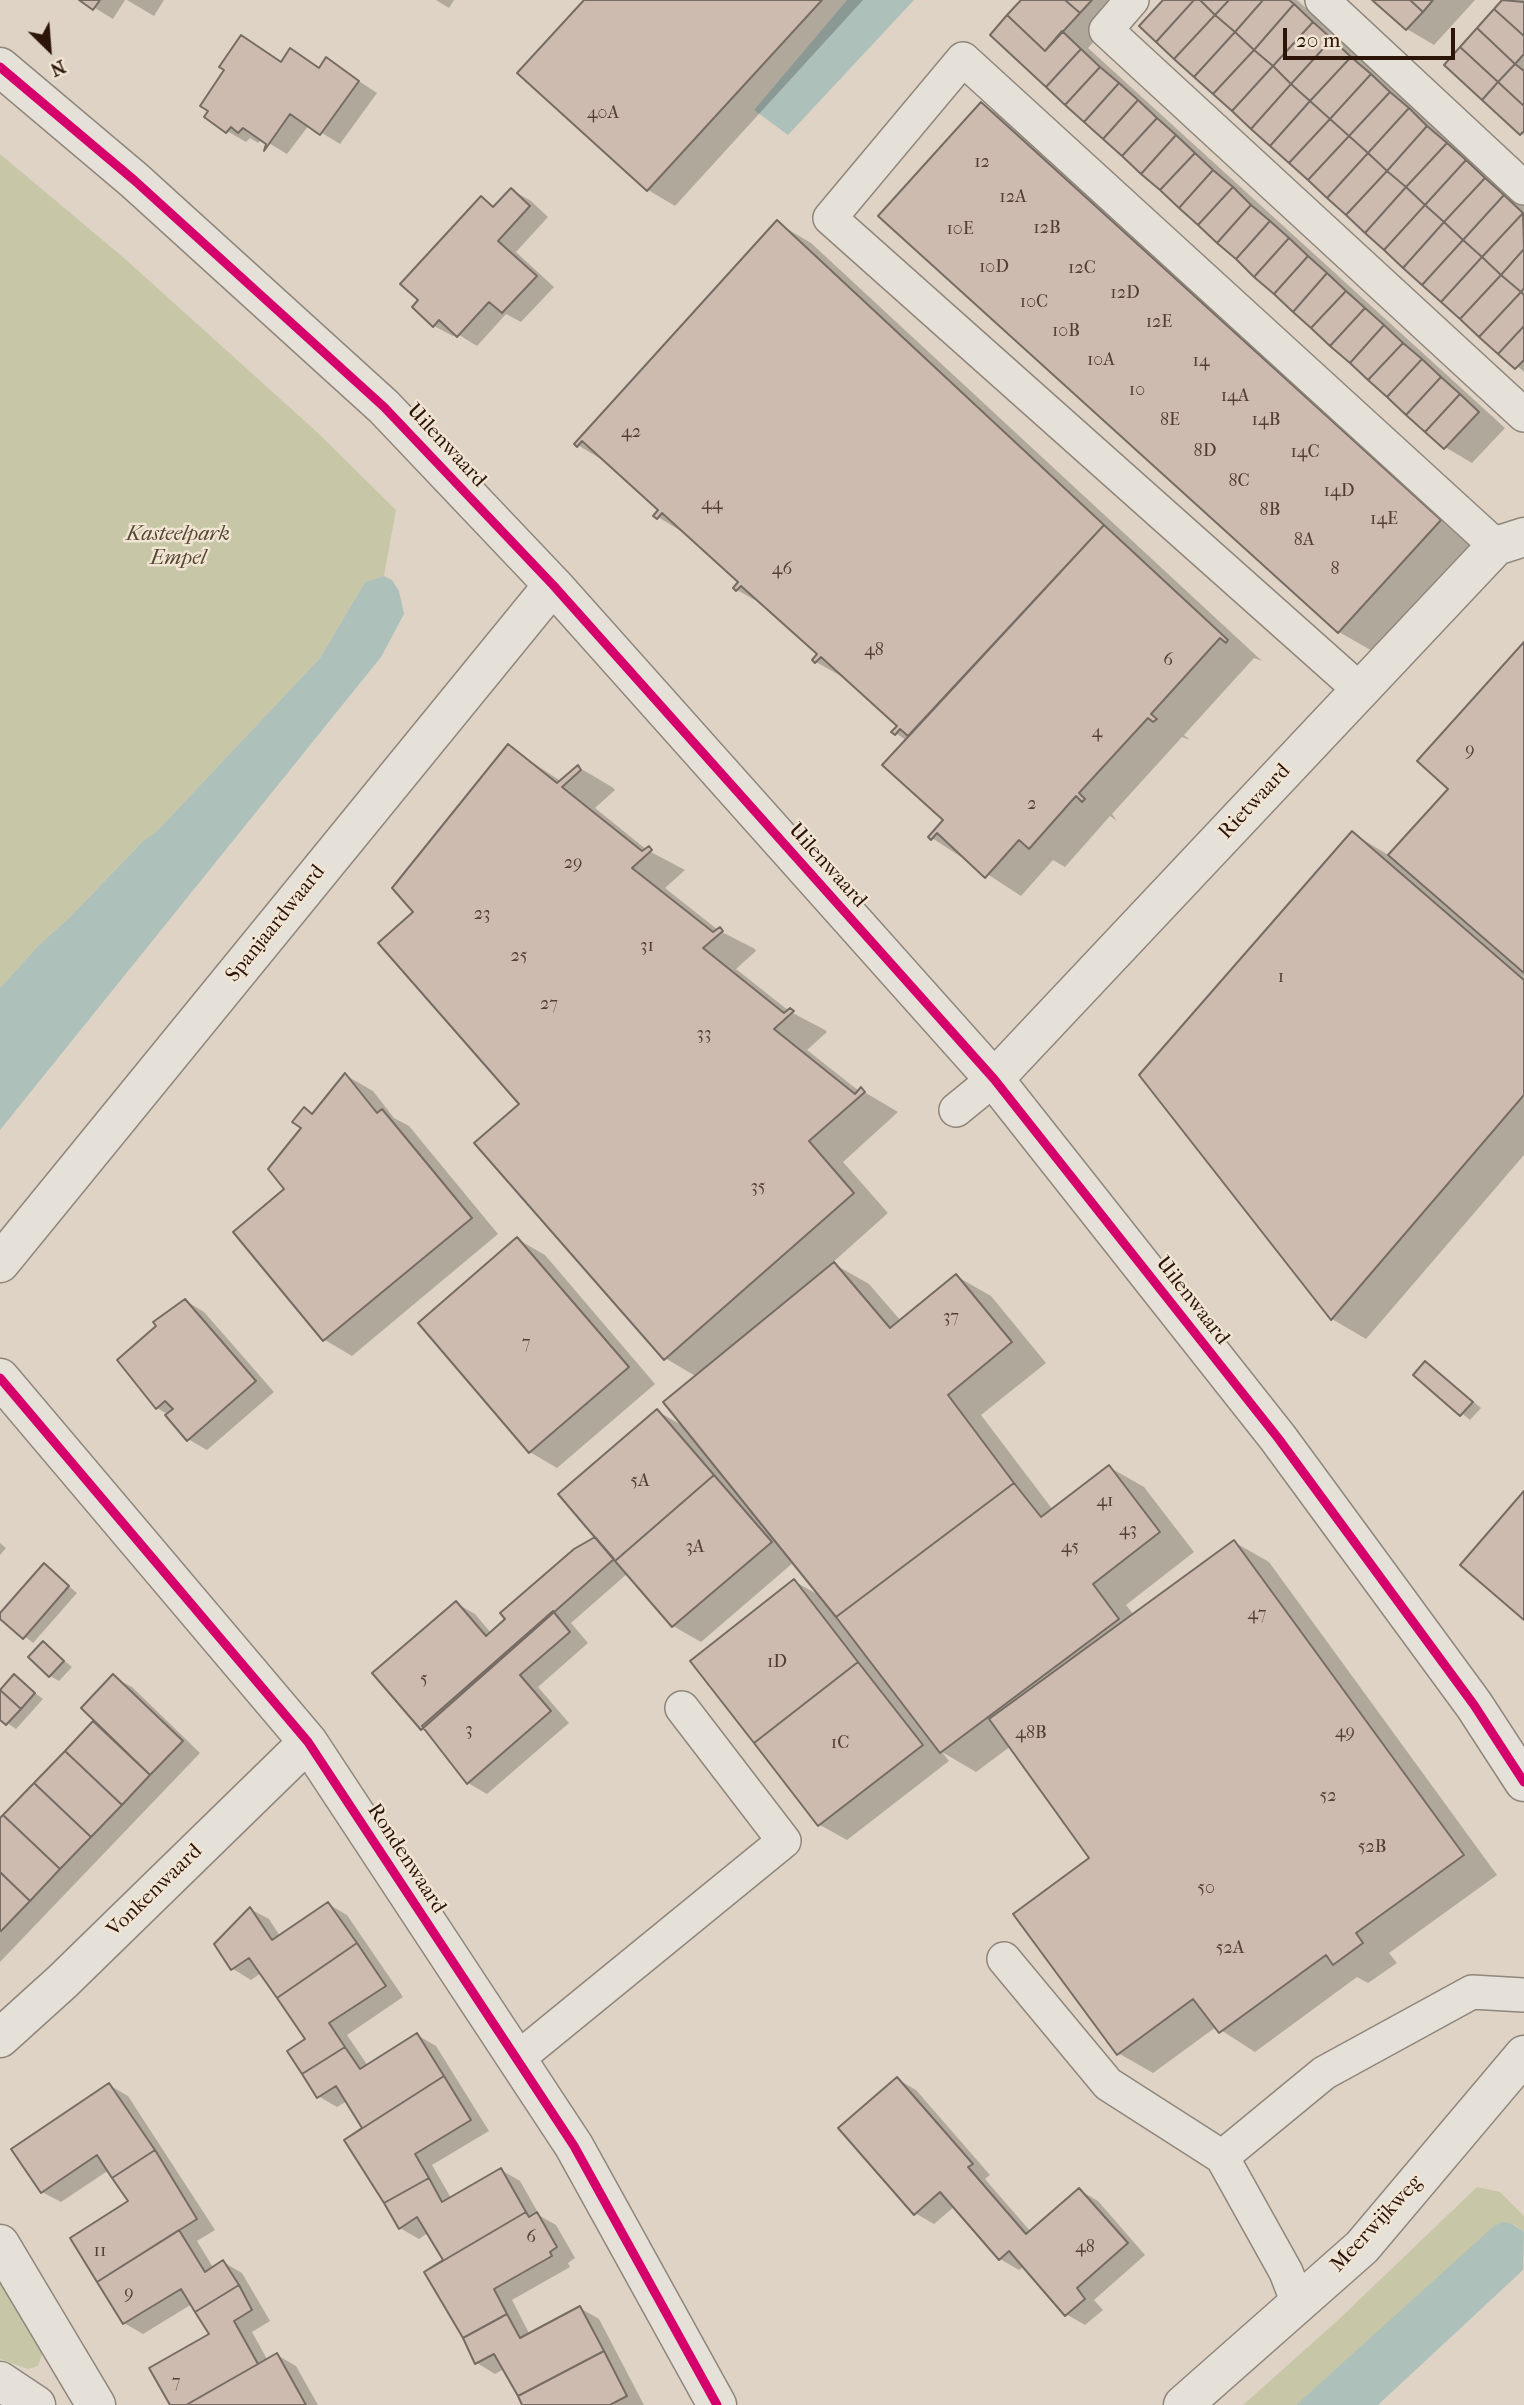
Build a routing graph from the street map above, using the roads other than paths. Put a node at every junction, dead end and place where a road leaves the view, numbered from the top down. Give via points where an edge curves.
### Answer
1 (1132, 0) edge
2 (1322, 0) edge
3 (0, 67) edge
4 (1524, 188) edge
5 (1523, 411) edge
6 (1510, 541) edge
7 (553, 585) junction
8 (1360, 690) junction
9 (994, 1079) junction
10 (956, 1110) dead end
11 (0, 1263) edge
12 (0, 1378) edge
13 (682, 1708) dead end
14 (308, 1742) junction
15 (1524, 1782) edge
16 (1004, 1959) dead end
17 (1524, 1995) edge
18 (0, 2038) edge
19 (1524, 2055) edge
20 (517, 2059) junction
21 (1222, 2157) junction
22 (0, 2244) edge
23 (1298, 2303) junction
24 (0, 2381) edge
25 (36, 2405) edge
26 (96, 2405) edge
27 (717, 2405) edge
28 (1183, 2405) edge

1 - 5 lane via 1106,30
2 - 4 lane
3 - 7 street, Uilenwaard via 134,180 384,407
6 - 8 street, Rietwaard
6 - 8 lane via 963,59 830,218
7 - 9 street, Uilenwaard
7 - 11 street, Spanjaardwaard
8 - 9 street, Rietwaard
9 - 10 lane
9 - 15 street, Uilenwaard via 1278,1438 1474,1705
12 - 14 street, Rondenwaard
13 - 20 lane via 784,1841
14 - 18 street, Vonkenwaard
14 - 20 street, Rondenwaard
16 - 21 lane via 1108,2084
17 - 21 lane via 1472,1992 1324,2073
19 - 23 street, Meerwijkweg via 1362,2247
20 - 27 street, Rondenwaard via 574,2147
21 - 23 lane via 1286,2272
22 - 26 street
23 - 28 street, Meerwijkweg
24 - 25 street

